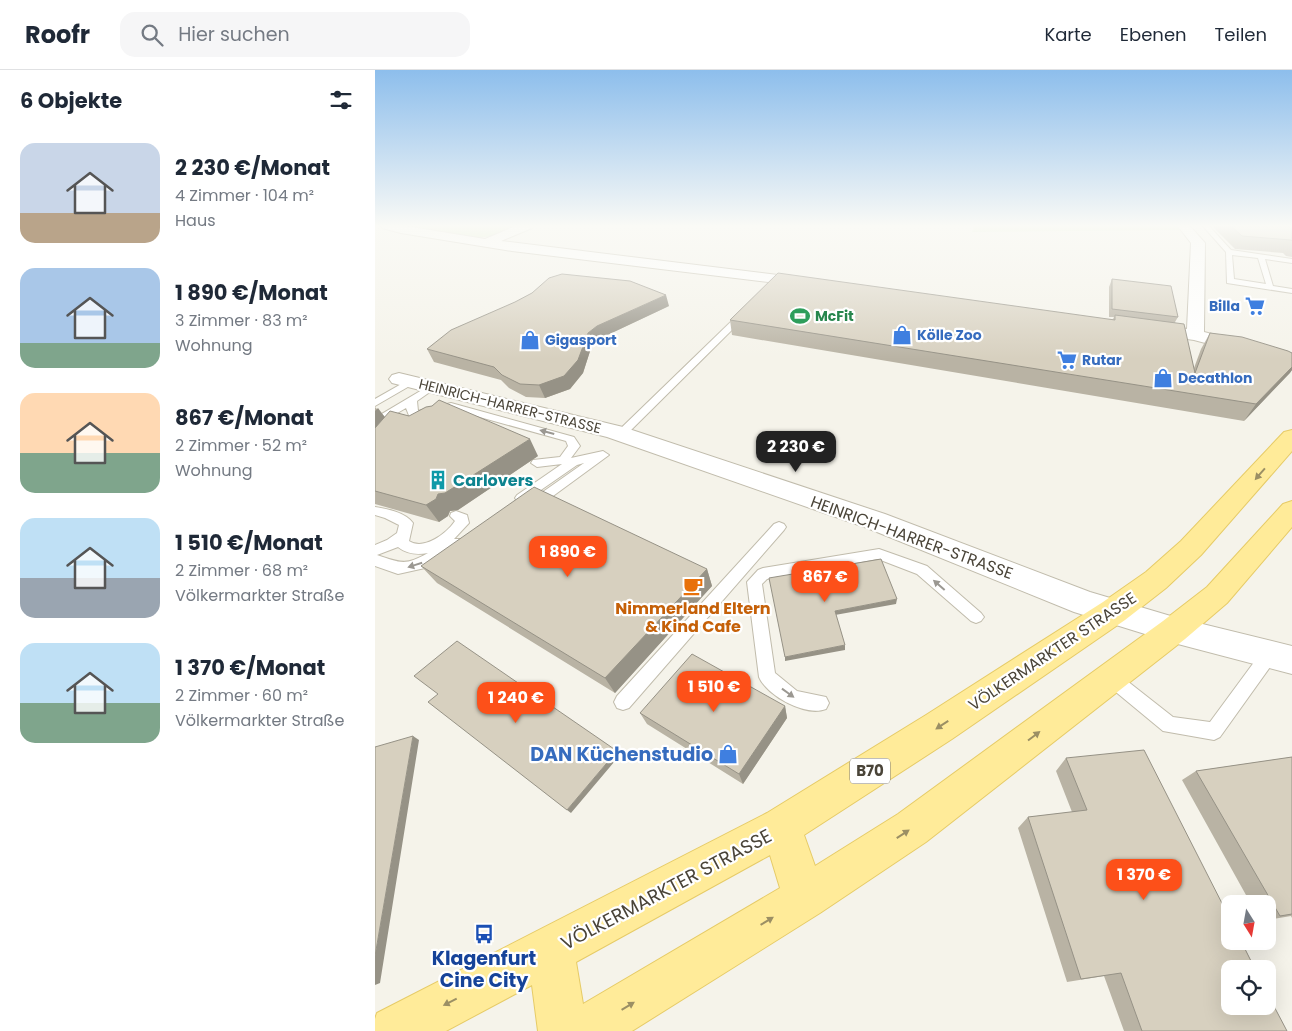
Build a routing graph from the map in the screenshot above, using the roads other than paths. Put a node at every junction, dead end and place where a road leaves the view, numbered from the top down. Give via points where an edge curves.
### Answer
1 (685, 270) edge
2 (1197, 270) edge
3 (1230, 270) edge
4 (1265, 270) edge
5 (829, 285) edge
6 (1269, 287) junction
7 (1292, 290) edge
8 (752, 306) edge
9 (1131, 327) edge
10 (1195, 336) junction
11 (1292, 360) edge
12 (413, 387) junction
13 (375, 404) edge
14 (414, 416) junction
15 (438, 419) edge
16 (402, 420) edge
17 (375, 423) edge
18 (621, 434) junction
19 (1292, 437) edge
20 (568, 461) junction
21 (537, 463) dead end
22 (509, 506) edge
23 (1292, 510) edge
24 (375, 511) edge
25 (522, 513) edge
26 (456, 516) dead end
27 (779, 527) dead end
28 (471, 533) edge
29 (404, 535) junction
30 (375, 551) edge
31 (375, 560) edge
32 (1114, 611) junction
33 (976, 617) dead end
34 (1174, 630) junction
35 (1280, 657) edge
36 (1111, 678) junction
37 (623, 702) dead end
38 (821, 703) dead end
39 (781, 827) junction
40 (805, 898) junction
41 (551, 950) junction
42 (395, 1031) edge
43 (563, 1031) edge
44 (586, 1031) edge

1 - 5 street
2 - 10 street
3 - 6 lane via 1230,281
4 - 6 lane
6 - 7 lane
8 - 18 lane, HEINRICH-HARRER-STRASSE
9 - 10 street
10 - 11 street
12 - 13 lane
12 - 14 lane via 411,407
12 - 17 lane
12 - 18 street, HEINRICH-HARRER-STRASSE
14 - 15 lane
14 - 16 lane
20 -> 14 lane via 574,446 570,439 451,406
18 - 32 street, HEINRICH-HARRER-STRASSE via 876,521 1085,603
19 -> 32 main road, VÖLKERMARKTER STRASSE / B70 via 1191,548
20 - 21 lane
20 - 22 lane
20 - 25 lane via 603,455
23 - 34 main road via 1217,595
24 - 29 lane via 407,522
26 - 29 lane via 462,518 462,523 455,531 421,550 408,548 402,542
27 - 37 lane
28 -> 31 lane via 420,564 398,569
29 - 30 lane via 393,544
32 - 34 street, HEINRICH-HARRER-STRASSE
32 -> 39 main road, VÖLKERMARKTER STRASSE / B70
33 -> 38 lane via 921,570 879,554 763,574 754,582 767,677 793,698
34 - 35 street, HEINRICH-HARRER-STRASSE
34 - 36 main road
35 - 36 lane via 1214,731 1169,725
40 -> 36 main road via 912,828
39 - 40 main road, VÖLKERMARKTER STRASSE
39 - 41 main road, VÖLKERMARKTER STRASSE / B70
44 -> 40 main road
41 -> 42 main road, VÖLKERMARKTER STRASSE / B70
41 - 43 main road, VÖLKERMARKTER STRASSE

